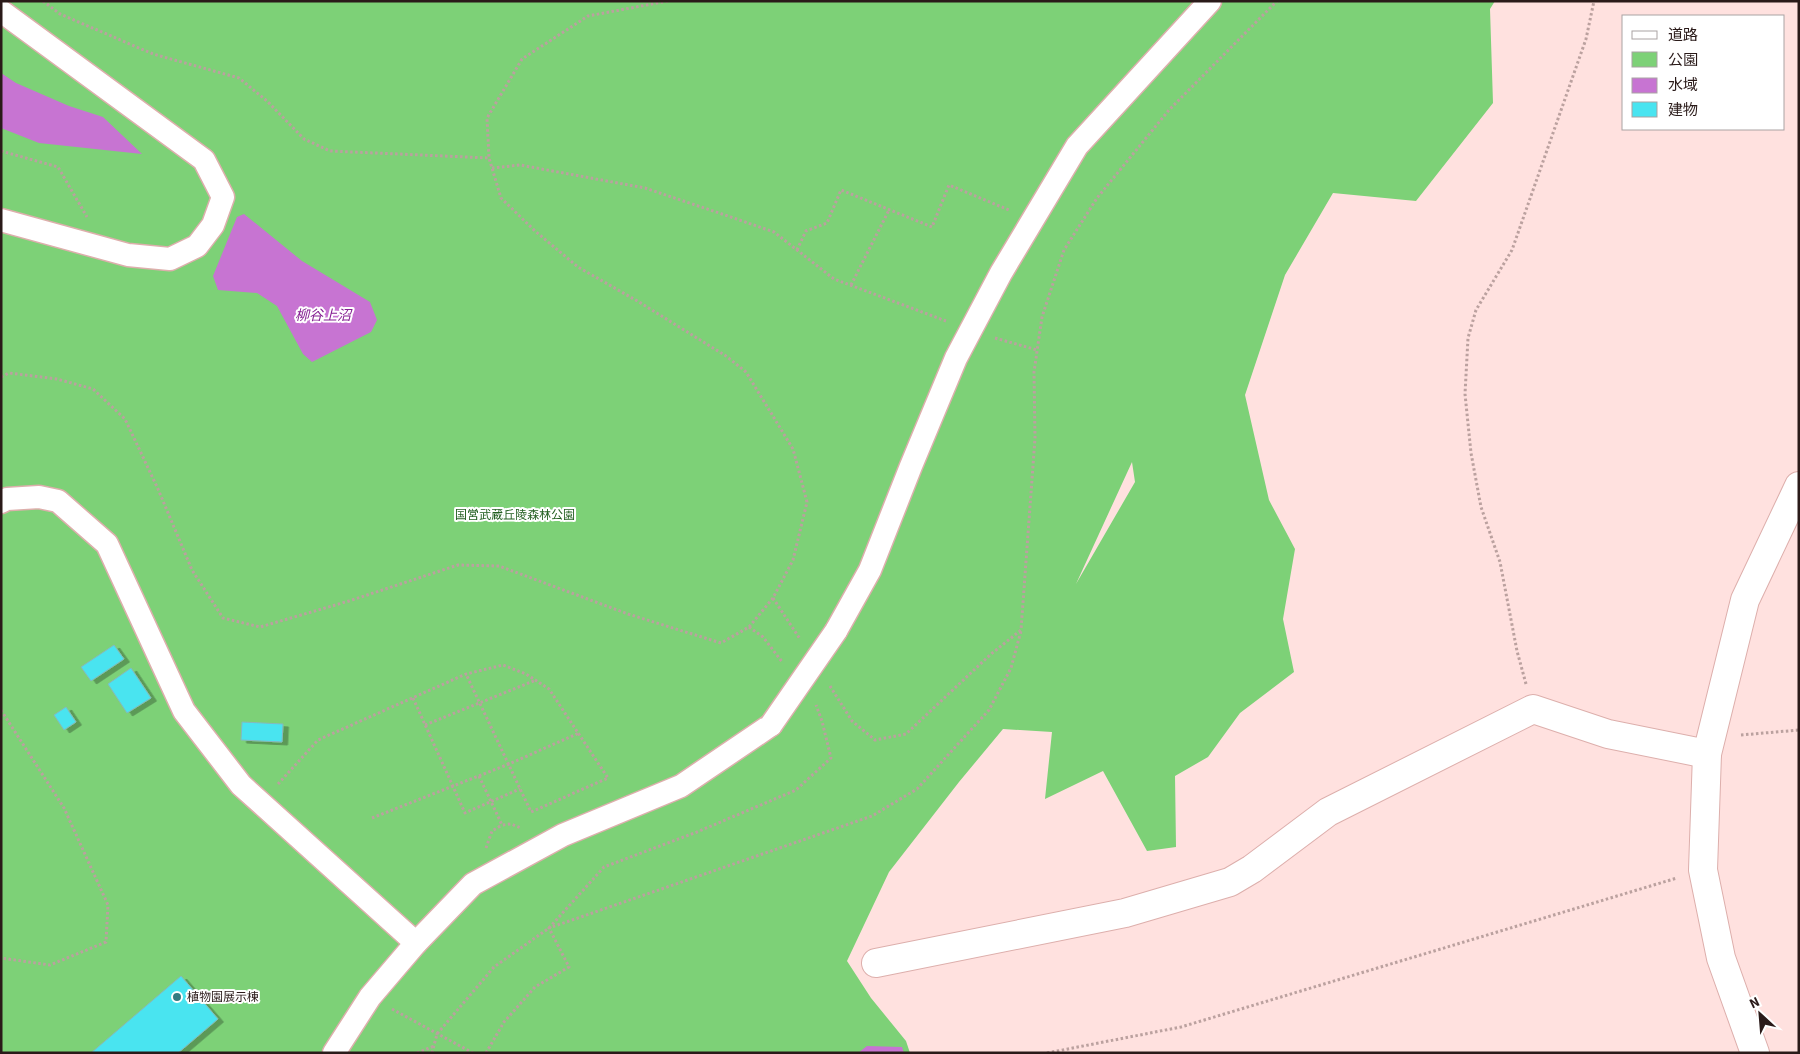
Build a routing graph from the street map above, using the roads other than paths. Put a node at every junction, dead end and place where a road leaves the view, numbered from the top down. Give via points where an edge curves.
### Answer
1 (1210, 1) edge
2 (1, 11) edge
3 (1, 220) edge
4 (1799, 486) edge
5 (1, 502) edge
6 (1708, 746) junction
7 (416, 942) junction
8 (876, 964) dead end
9 (334, 1053) edge
10 (1755, 1053) edge

1 - 7 street, bridge via 1077,146 1000,273 970,330 948,376 870,570 836,631 771,725 681,786 564,835 473,884
2 - 3 street via 204,160 223,197 213,225 197,246 170,258 128,256
4 - 6 street via 1745,600
5 - 7 street via 39,497 58,501 107,544 184,711 241,785
6 - 8 street via 1608,734 1533,709 1328,812 1252,870 1230,882 1126,913
6 - 10 street via 1704,870 1721,958
7 - 9 street via 370,997

